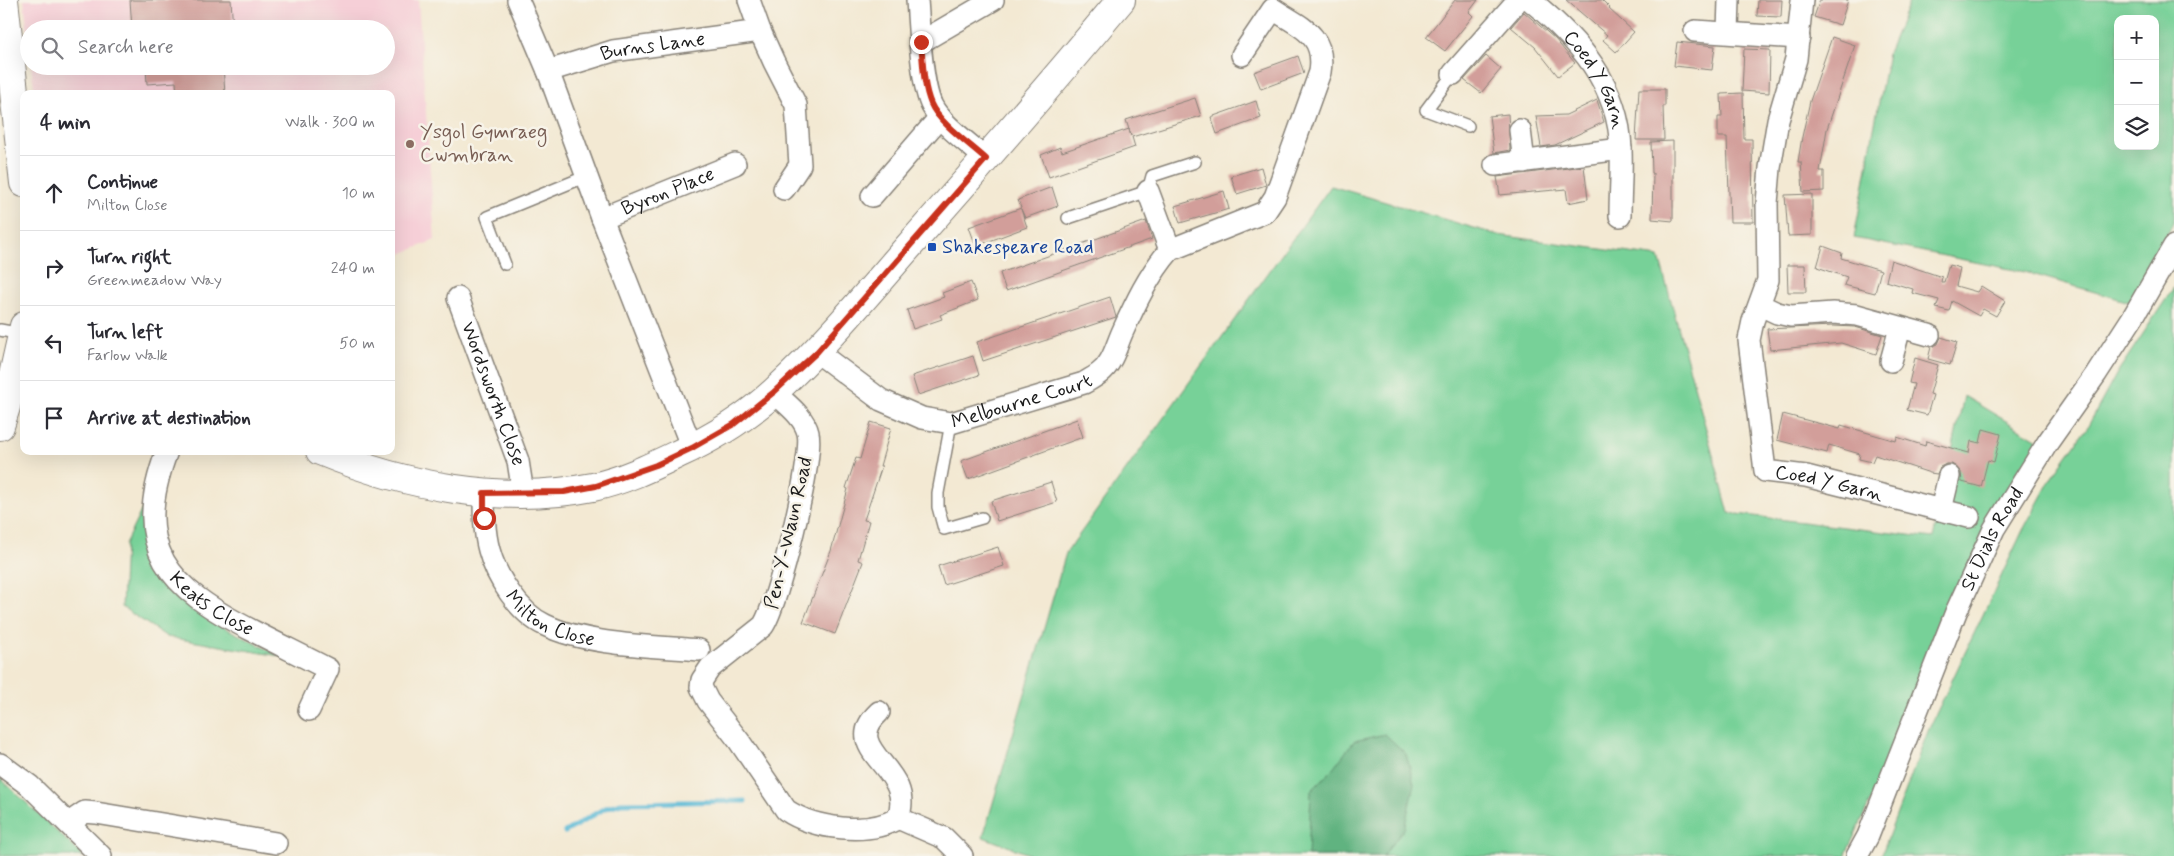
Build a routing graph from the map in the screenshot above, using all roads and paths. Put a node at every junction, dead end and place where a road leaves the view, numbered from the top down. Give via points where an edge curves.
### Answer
1 (4, 0) edge
2 (518, 0) edge
3 (749, 0) edge
4 (917, 0) edge
5 (994, 0) edge
6 (1121, 0) edge
7 (1518, 0) edge
8 (1530, 0) edge
9 (1729, 0) edge
10 (1802, 0) edge
11 (760, 31) junction
12 (1695, 31) dead end
13 (1728, 32) junction
14 (1799, 38) junction
15 (921, 42) junction
16 (1242, 55) dead end
17 (548, 71) junction
18 (1453, 74) joint
19 (940, 117) junction
20 (1468, 126) dead end
21 (1520, 130) dead end
22 (20, 146) edge
23 (1621, 149) junction
24 (986, 159) junction
25 (1195, 162) dead end
26 (1524, 162) junction
27 (735, 164) dead end
28 (1495, 165) dead end
29 (587, 176) junction
30 (784, 189) dead end
31 (1148, 191) junction
32 (872, 196) dead end
33 (1620, 216) dead end
34 (602, 218) junction
35 (1068, 218) dead end
36 (2174, 246) edge
37 (1170, 250) junction
38 (505, 264) dead end
39 (458, 298) dead end
40 (1760, 305) junction
41 (1900, 328) junction
42 (1929, 335) dead end
43 (18, 336) edge
44 (817, 352) junction
45 (1892, 361) dead end
46 (774, 392) junction
47 (951, 423) junction
48 (0, 426) edge
49 (692, 448) junction
50 (166, 455) edge
51 (330, 455) edge
52 (1949, 476) dead end
53 (484, 493) junction
54 (524, 493) junction
55 (1942, 510) junction
56 (1969, 517) dead end
57 (982, 518) dead end
58 (699, 650) dead end
59 (309, 710) dead end
60 (879, 712) dead end
61 (0, 764) edge
62 (898, 818) junction
63 (69, 823) junction
64 (276, 843) dead end
65 (101, 856) edge
66 (962, 856) edge
67 (1857, 856) edge

1 - 22 street
2 - 17 street
3 - 11 street
4 - 15 street
5 - 15 street
6 - 24 street
7 - 18 street
8 - 23 street, Coed Y Garn via 1578,44 1596,69 1617,117
9 - 13 street
10 - 14 street, Coed Y Garn
11 - 17 street, Burns Lane via 613,51
11 - 30 street via 796,105 800,165
12 - 13 street
13 - 14 street
14 - 40 street, Coed Y Garn via 1774,139 1768,203 1768,280
15 - 19 street via 926,88 931,105
16 - 37 street via 1273,9 1313,35 1322,58 1320,72 1275,197 1265,212
17 - 29 street
18 - 20 lane via 1426,110
19 - 24 street
19 - 32 street
21 - 26 street
23 - 26 street, Coed Y Garn
23 - 33 street, Coed Y Garn
24 - 44 street
25 - 31 lane via 1152,176
26 - 28 street, Coed Y Garn
27 - 34 street, Byron Place
29 - 34 street
29 - 38 lane via 487,217
31 - 35 lane
31 - 37 street
34 - 49 street
36 - 67 street, St Dials Road via 2133,317 1994,528 1956,612 1868,836
37 - 47 street, Melbourne Court via 1147,283 1111,361 1100,373 1084,383
39 - 54 street, Wordsworth Close via 518,461
40 - 41 street via 1784,315 1845,313
40 - 55 street, Coed Y Garn via 1752,321 1749,340 1764,471 1813,477
41 - 42 street
41 - 45 street
43 - 48 street
44 - 46 street
44 - 47 street, Melbourne Court via 881,400 922,418
46 - 49 street via 734,424
46 - 62 street, Pen-Y-Waun Road via 799,417 808,432 809,446 778,595 763,626 710,668 702,680 702,687 708,701 786,810 816,824 859,828 878,827
47 - 57 lane via 938,493 944,529
49 - 54 street via 656,465 596,486 564,492
50 - 59 street, Keats Close via 153,502 154,529 161,557 174,578 216,613 328,669
51 - 53 street via 413,482
52 - 55 street
53 - 54 street
53 - 58 street, Milton Close via 489,550 498,573 509,594 543,625 581,638
55 - 56 street, Coed Y Garn
60 - 62 street via 870,721 866,736 871,749 899,787 902,802
61 - 63 street via 30,786
62 - 66 street via 944,838
63 - 64 street via 85,812 96,812
63 - 65 street

